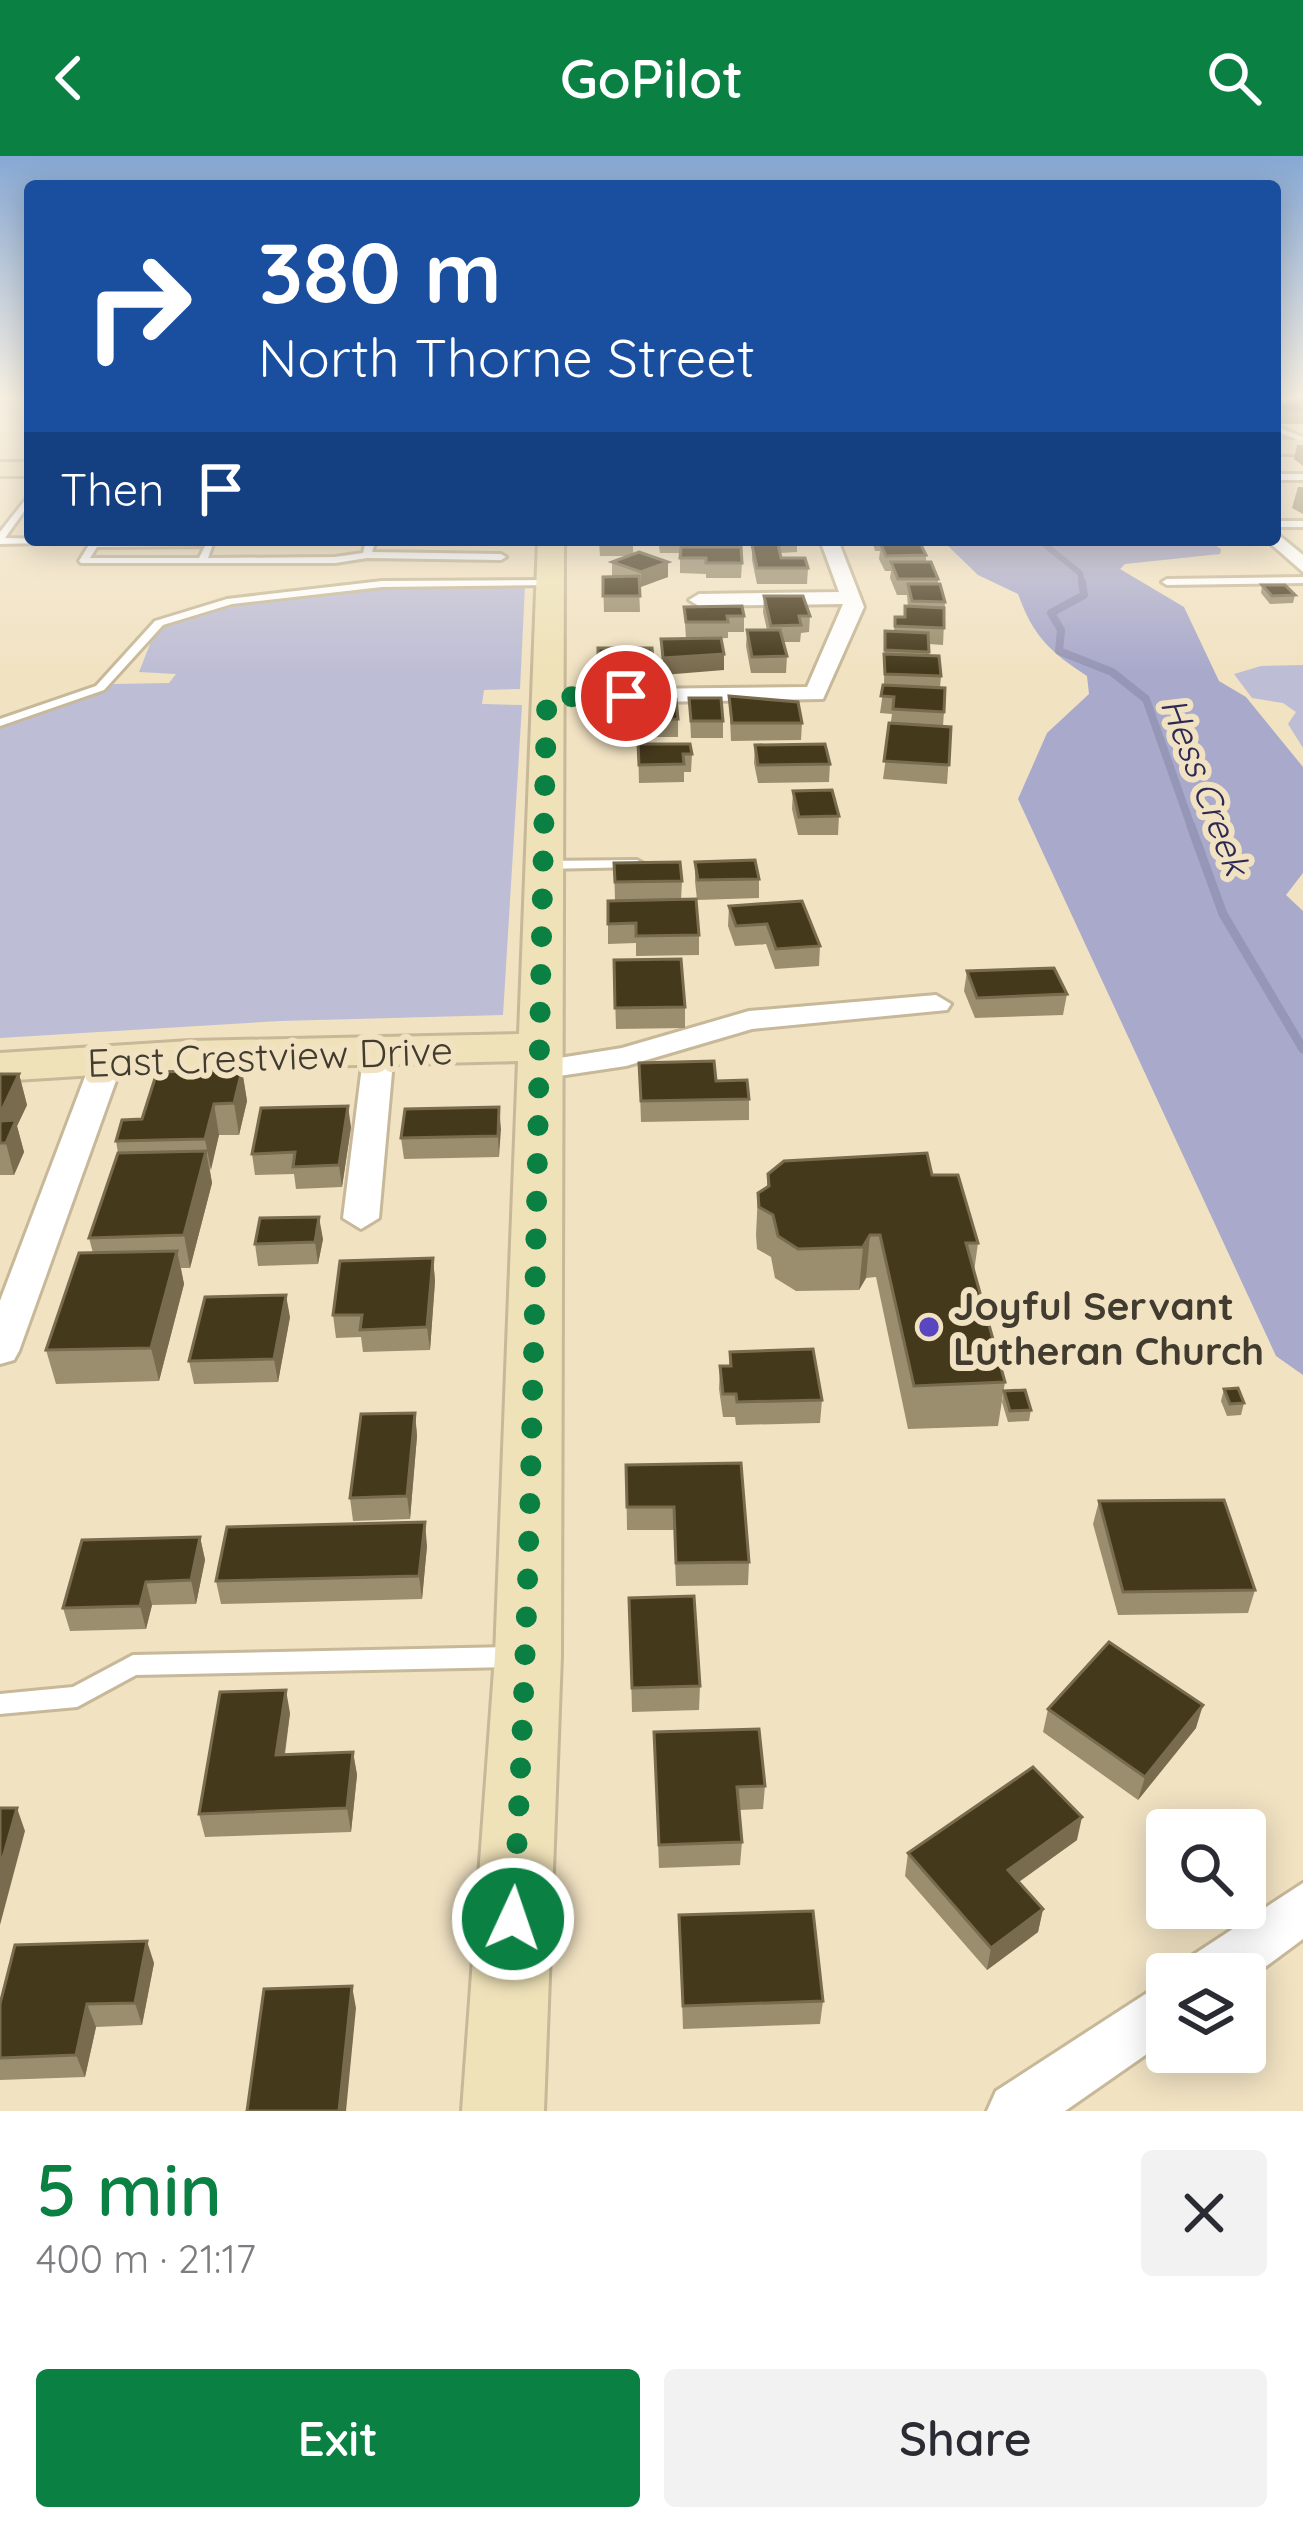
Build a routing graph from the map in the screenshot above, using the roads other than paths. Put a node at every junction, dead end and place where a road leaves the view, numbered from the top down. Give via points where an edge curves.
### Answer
1 (24, 505) edge
2 (0, 539) edge
3 (1281, 544) edge
4 (90, 546) edge
5 (209, 546) edge
6 (369, 546) edge
7 (551, 546) edge
8 (831, 546) edge
9 (367, 555) junction
10 (501, 557) dead end
11 (202, 560) junction
12 (1303, 566) edge
13 (1303, 580) edge
14 (1167, 581) dead end
15 (550, 583) junction
16 (851, 598) junction
17 (699, 600) dead end
18 (547, 697) junction
19 (0, 723) edge
20 (658, 864) edge
21 (542, 865) junction
22 (936, 1004) dead end
23 (379, 1050) junction
24 (540, 1058) junction
25 (107, 1061) junction
26 (0, 1067) edge
27 (361, 1218) dead end
28 (0, 1351) edge
29 (528, 1656) junction
30 (0, 1704) edge
31 (1303, 1908) edge
32 (1241, 1953) edge
33 (1146, 2021) edge
34 (503, 2111) edge
35 (1016, 2111) edge

1 - 2 lane
3 - 12 street
4 - 11 lane via 84,561
5 - 11 lane
6 - 9 lane
7 - 15 main road
8 - 16 street
9 - 10 lane
9 - 11 lane
13 - 14 lane
15 - 18 main road
15 - 19 lane via 382,584 231,601 159,623 100,688
16 - 17 street
16 - 18 street via 853,615 815,694
18 - 21 main road
20 - 21 lane
21 - 24 main road
22 - 24 street via 749,1020 626,1058
23 - 24 main road, East Crestview Drive
23 - 25 main road, East Crestview Drive
23 - 27 street
24 - 29 main road
25 - 26 main road, East Crestview Drive
25 - 28 street
29 - 30 lane via 133,1665 77,1697
29 - 34 main road
31 - 32 street
33 - 35 street

